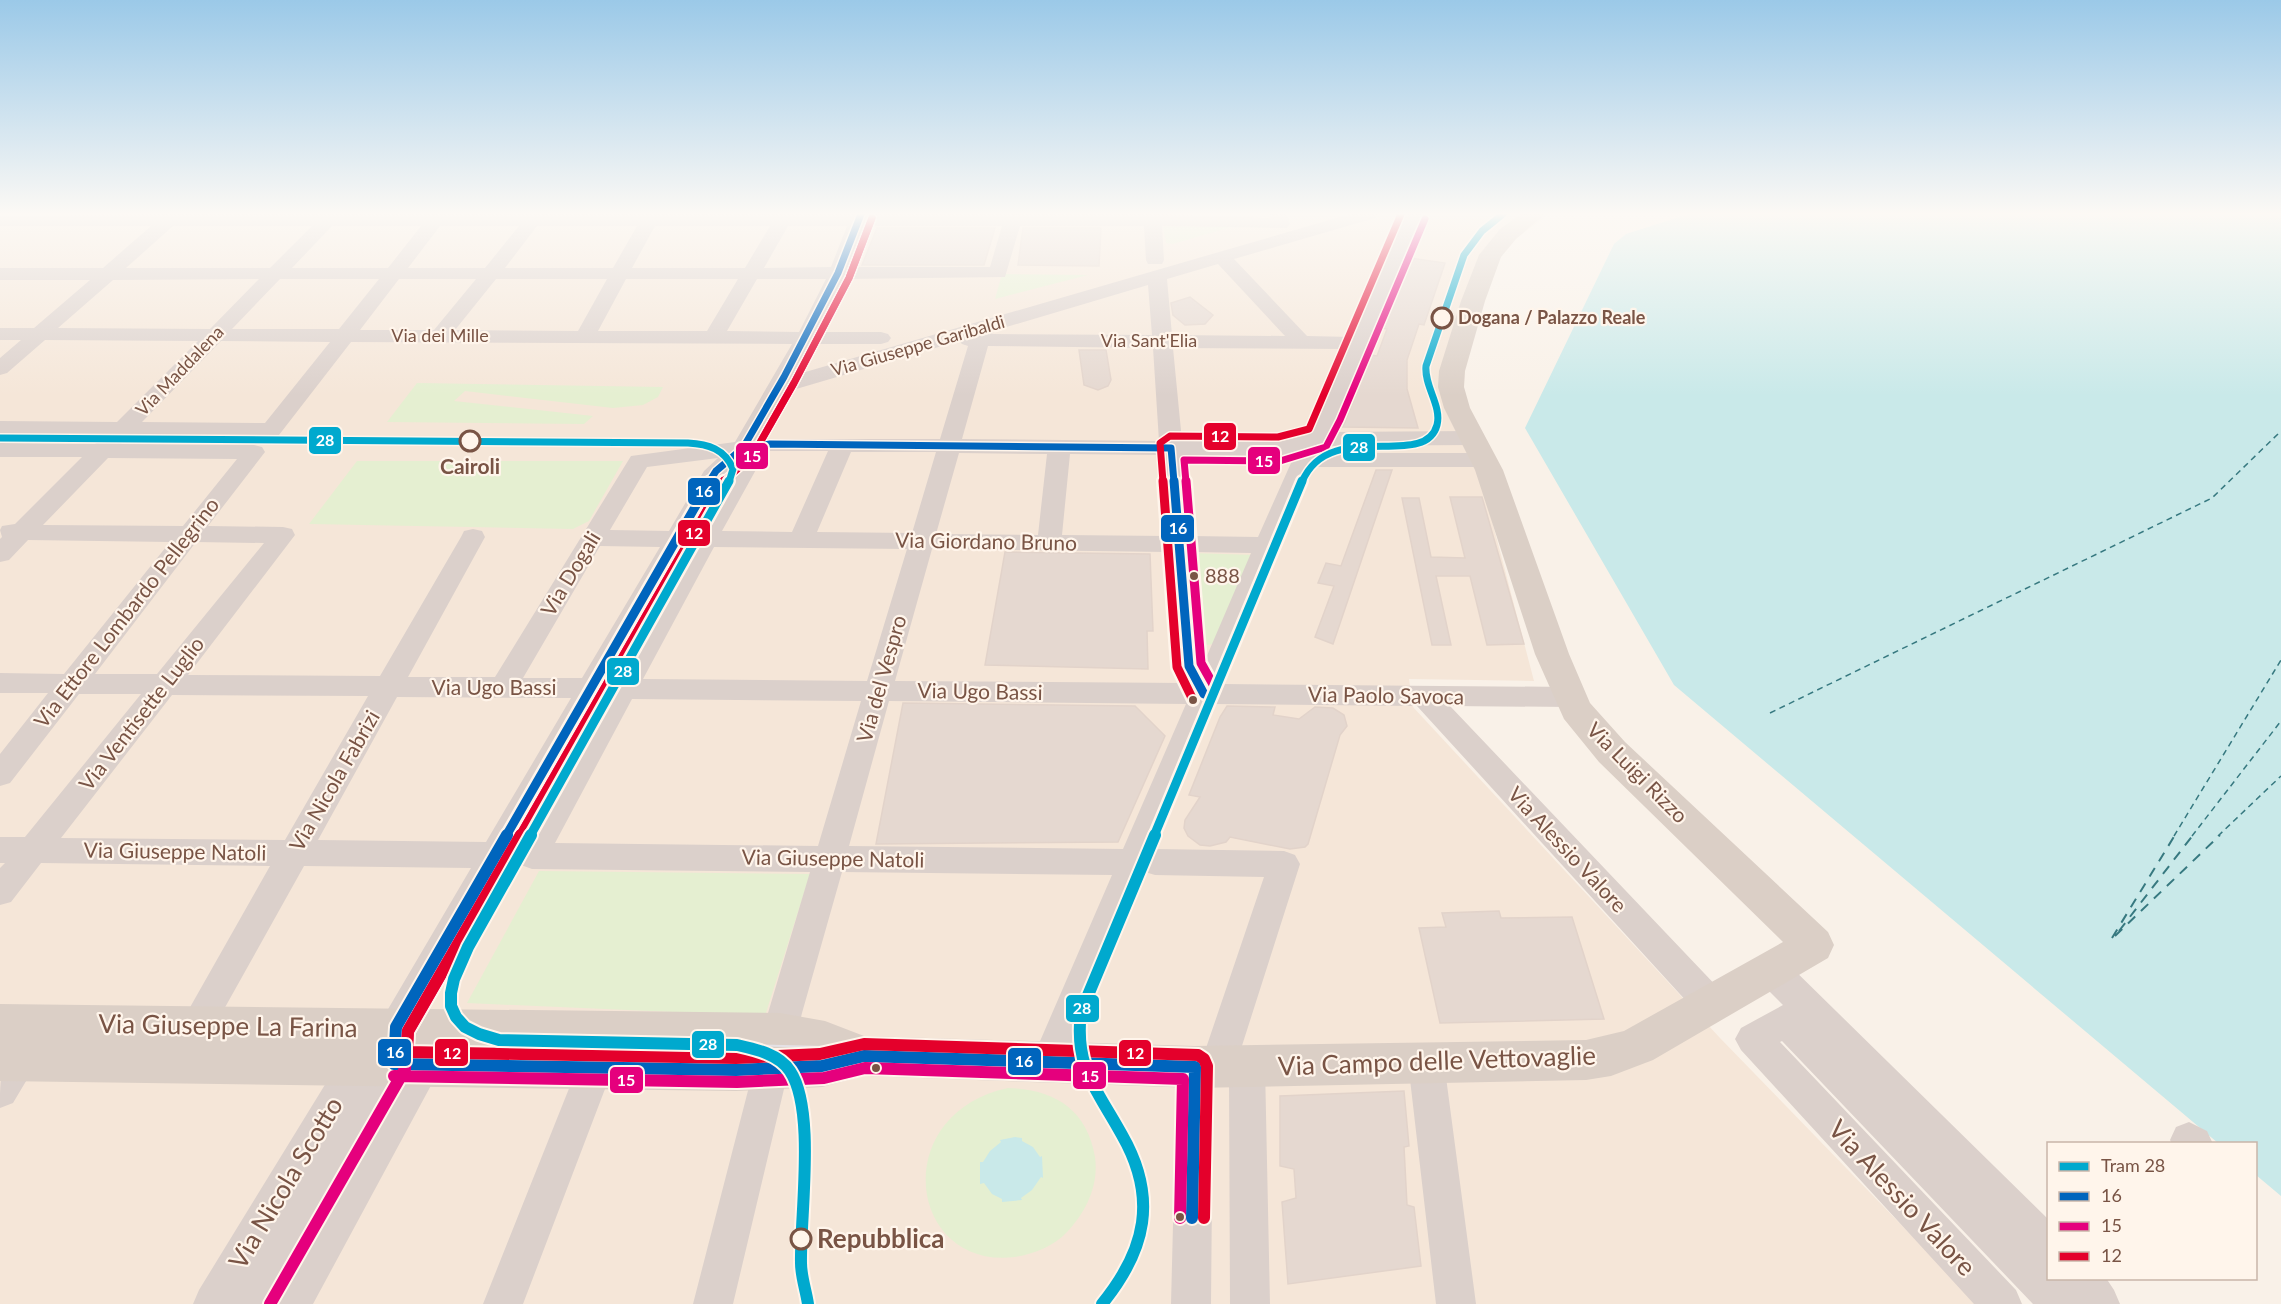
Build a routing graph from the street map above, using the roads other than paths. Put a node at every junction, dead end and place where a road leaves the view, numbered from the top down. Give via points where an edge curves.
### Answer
1 (108, 275) edge
2 (274, 275) edge
3 (393, 275) edge
4 (489, 275) edge
5 (619, 275) edge
6 (750, 275) edge
7 (837, 275) edge
8 (1129, 275) edge
9 (1138, 275) edge
10 (1157, 275) edge
11 (1239, 275) edge
12 (1388, 275) edge
13 (1483, 275) edge
14 (982, 333) junction
15 (0, 334) edge
16 (40, 334) junction
17 (215, 335) junction
18 (345, 336) junction
19 (441, 336) junction
20 (584, 337) junction
21 (712, 338) junction
22 (881, 338) junction
23 (806, 339) junction
24 (938, 340) joint
25 (1163, 341) junction
26 (1301, 342) junction
27 (1359, 343) junction
28 (791, 364) junction
29 (0, 369) edge
30 (778, 387) junction
31 (0, 428) edge
32 (123, 429) junction
33 (842, 445) junction
34 (949, 446) junction
35 (1059, 447) junction
36 (743, 448) junction
37 (1171, 448) junction
38 (1300, 449) junction
39 (1477, 449) junction
40 (0, 450) edge
41 (102, 451) junction
42 (11, 532) edge
43 (189, 534) junction
44 (473, 537) dead end
45 (592, 538) junction
46 (692, 539) junction
47 (801, 540) junction
48 (922, 542) junction
49 (1049, 543) junction
50 (1179, 544) junction
51 (1267, 545) junction
52 (0, 554) edge
53 (0, 683) edge
54 (71, 684) junction
55 (165, 685) junction
56 (389, 687) junction
57 (503, 688) junction
58 (592, 688) junction
59 (624, 689) junction
60 (879, 691) junction
61 (1204, 694) junction
62 (1424, 696) junction
63 (1569, 697) junction
64 (0, 775) edge
65 (0, 850) edge
66 (33, 850) junction
67 (294, 853) junction
68 (495, 855) junction
69 (831, 859) junction
70 (1144, 862) junction
71 (0, 892) edge
72 (1814, 945) joint
73 (1771, 970) junction
74 (1711, 1004) junction
75 (0, 1023) edge
76 (197, 1025) junction
77 (776, 1050) junction
78 (394, 1055) junction
79 (1049, 1062) junction
80 (1426, 1062) junction
81 (1220, 1066) junction
82 (595, 1068) junction
83 (7, 1071) edge
84 (2047, 1244) edge
85 (2082, 1280) edge
86 (213, 1304) edge
87 (256, 1304) edge
88 (291, 1304) edge
89 (503, 1304) edge
90 (707, 1304) edge
91 (713, 1304) edge
92 (1191, 1304) edge
93 (1250, 1304) edge
94 (1456, 1304) edge
95 (2002, 1304) edge
96 (2061, 1304) edge
97 (2100, 1304) edge

1 - 16 street
2 - 17 street, Via Maddalena
3 - 18 street
4 - 19 street
5 - 20 street
6 - 21 street
7 - 23 street
8 - 22 street, Via Giuseppe Garibaldi
9 - 14 street, Via Giuseppe Garibaldi
10 - 25 street
11 - 26 street
12 - 27 street
13 - 39 main road, Via Luigi Rizzo via 1451,379 1453,397
14 - 24 street, Via Sant'Elia
14 - 25 street, Via Sant'Elia
14 - 34 street, Via del Vespro
15 - 16 street, Via dei Mille
16 - 17 street, Via dei Mille
16 - 29 street
17 - 18 street, Via dei Mille
17 - 32 street, Via Maddalena
18 - 19 street, Via dei Mille
18 - 32 street via 271,430
19 - 20 street, Via dei Mille
20 - 21 street, Via dei Mille
21 - 23 street, Via dei Mille
22 - 23 street, Via dei Mille
22 - 28 street, Via Giuseppe Garibaldi
23 - 28 street
24 - 30 street, Via Giuseppe Garibaldi
25 - 26 street, Via Sant'Elia
25 - 37 street
26 - 27 street, Via Sant'Elia
27 - 38 street via 1329,416
28 - 30 street
30 - 36 street
31 - 32 street
32 - 41 street, Via Maddalena
33 - 34 street
33 - 36 street via 770,444
33 - 47 street
34 - 35 street
34 - 48 street, Via del Vespro
35 - 37 street
35 - 49 street
36 - 45 street, Via Dogali via 639,460
36 - 46 street via 716,471
37 - 38 street
37 - 50 street
38 - 39 street
38 - 51 street
39 - 63 main road, Via Luigi Rizzo via 1489,470
40 - 41 street
41 - 42 street, Via Maddalena
41 - 43 street, Via Ettore Lombardo Pellegrino via 254,452
42 - 43 street
42 - 52 street, Via Maddalena
43 - 54 street, Via Ettore Lombardo Pellegrino
43 - 55 street, Via Ventisette Luglio via 283,535
44 - 56 street, Via Nicola Fabrizi
45 - 46 street, Via Giordano Bruno
45 - 57 street, Via Dogali
46 - 47 street, Via Giordano Bruno
46 - 58 street
46 - 59 street
47 - 48 street, Via Giordano Bruno
48 - 49 street, Via Giordano Bruno
48 - 60 street, Via del Vespro
49 - 50 street, Via Giordano Bruno
50 - 51 street, Via Giordano Bruno
50 - 61 street via 1189,666
51 - 61 street
53 - 54 street, Via Ugo Bassi
54 - 55 street, Via Ugo Bassi
54 - 64 street, Via Ettore Lombardo Pellegrino
55 - 56 street, Via Ugo Bassi
55 - 66 street, Via Ventisette Luglio
56 - 57 street, Via Ugo Bassi
56 - 67 street, Via Nicola Fabrizi
57 - 58 street, Via Ugo Bassi
58 - 59 street, Via Ugo Bassi
58 - 68 street
59 - 60 street, Via Ugo Bassi
59 - 69 street, Via Giuseppe Natoli via 532,856
60 - 61 street, Via Ugo Bassi
60 - 69 street, Via del Vespro
61 - 62 street, Via Paolo Savoca
61 - 70 street
62 - 63 street, Via Paolo Savoca
62 - 74 street, Via Alessio Valore
63 - 72 main road, Via Luigi Rizzo via 1587,725 1612,752
65 - 66 street, Via Giuseppe Natoli
66 - 67 street, Via Giuseppe Natoli
66 - 71 street, Via Ventisette Luglio
67 - 68 street, Via Giuseppe Natoli
67 - 76 street, Via Nicola Fabrizi
68 - 78 street
69 - 70 street, Via Giuseppe Natoli
69 - 77 street, Via del Vespro
70 - 79 street
70 - 81 street, Via Giuseppe Natoli via 1284,864
72 - 73 main road, Via Campo delle Vettovaglie
73 - 74 main road, Via Campo delle Vettovaglie
73 - 84 street
74 - 80 main road, Via Campo delle Vettovaglie via 1638,1046 1600,1059
75 - 76 main road, Via Giuseppe La Farina
76 - 78 main road, Via Giuseppe La Farina
77 - 78 main road, Via Giuseppe La Farina
77 - 79 main road, Via Campo delle Vettovaglie via 822,1066 864,1056
77 - 82 main road, Via Giuseppe La Farina
77 - 91 street, Via del Vespro
78 - 82 main road, Via Giuseppe La Farina
78 - 83 main road, Via Giuseppe La Farina
78 - 86 street, Via Nicola Scotto via 347,1082
78 - 87 street
78 - 88 street
79 - 81 main road, Via Campo delle Vettovaglie
80 - 81 main road, Via Campo delle Vettovaglie
80 - 94 street
81 - 92 street
81 - 93 street
82 - 89 street
85 - 97 street
90 - 91 street
95 - 96 street, Via Alessio Valore via 1753,1039 1786,1020

